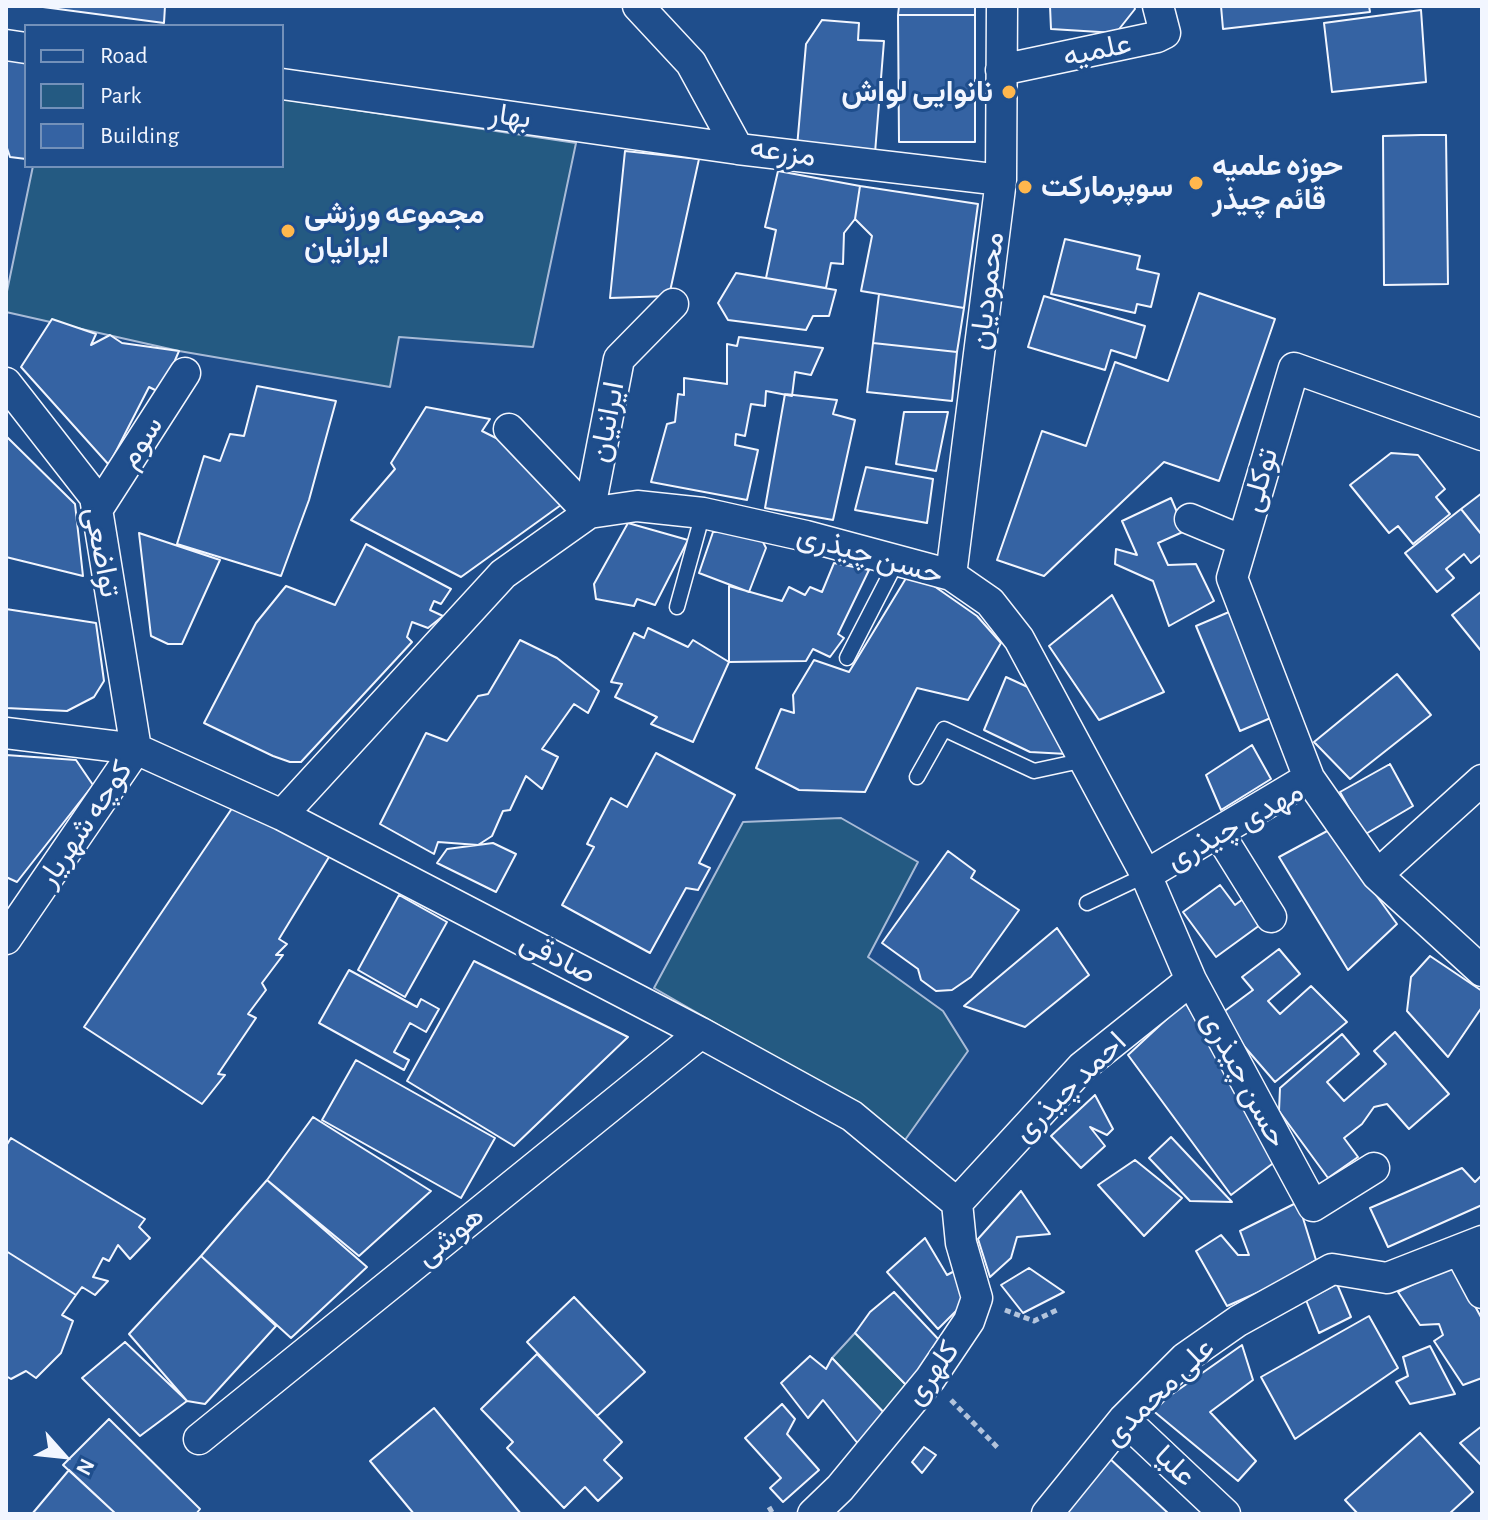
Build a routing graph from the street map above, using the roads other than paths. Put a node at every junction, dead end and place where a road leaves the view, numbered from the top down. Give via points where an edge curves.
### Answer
1 (638, 6) edge
2 (1002, 6) edge
3 (1158, 6) edge
4 (1001, 70) junction
5 (284, 84) edge
6 (738, 149) junction
7 (1001, 180) junction
8 (673, 304) dead end
9 (185, 373) dead end
10 (6, 383) edge
11 (509, 429) dead end
12 (1482, 435) edge
13 (97, 510) junction
14 (589, 513) junction
15 (703, 513) junction
16 (1190, 519) dead end
17 (1243, 541) junction
18 (898, 559) junction
19 (951, 575) junction
20 (677, 607) dead end
21 (847, 658) dead end
22 (6, 733) edge
23 (136, 749) junction
24 (1086, 760) junction
25 (917, 777) dead end
26 (1309, 778) junction
27 (1482, 780) edge
28 (282, 815) junction
29 (1218, 832) junction
30 (1146, 875) junction
31 (1377, 875) junction
32 (1087, 903) dead end
33 (1271, 917) dead end
34 (6, 939) edge
35 (1482, 971) edge
36 (1191, 980) junction
37 (701, 1033) junction
38 (1374, 1168) dead end
39 (957, 1203) junction
40 (1470, 1245) edge
41 (1482, 1293) edge
42 (1124, 1419) junction
43 (199, 1439) dead end
44 (813, 1514) edge
45 (1047, 1514) edge
46 (1225, 1514) edge

1 - 6 street, مزرعه via 691,63
2 - 4 street, محمودیان
3 - 4 street, علمیه via 1165,33 1157,37
4 - 7 street, محمودیان
5 - 6 street, بهار
6 - 7 street, مزرعه
7 - 19 street, محمودیان
8 - 14 street, ایرانیان via 619,359
9 - 13 street, سوم
10 - 13 street, تواضعی via 95,497
11 - 14 street
12 - 17 street, توکلی via 1294,368
13 - 23 street, تواضعی
14 - 15 street, حسن چیذری via 637,506
14 - 28 street, حسن چیذری via 503,574
15 - 18 street, حسن چیذری
15 - 20 lane
16 - 17 street
17 - 26 street, توکلی via 1232,578
18 - 19 street, حسن چیذری
18 - 21 lane
19 - 24 street, حسن چیذری via 990,602 1019,639
22 - 23 street, صادقی
23 - 28 street, صادقی
23 - 34 street, کوچه شهریار
24 - 25 lane via 1034,771 944,729
24 - 30 street, حسن چیذری
26 - 29 street, مهدی چیذری
26 - 31 street, مهدی چیذری
27 - 31 street
28 - 37 street, صادقی
29 - 30 street, مهدی چیذری
29 - 33 street
30 - 32 lane
30 - 36 street, حسن چیذری
31 - 35 street, مهدی چیذری
36 - 38 street, حسن چیذری via 1313,1206
36 - 39 street, احمد چیذری via 1082,1067
37 - 39 street, صادقی via 852,1116
37 - 43 street, هوشی
39 - 44 street, کلهری via 961,1243 977,1298 969,1321 930,1379
40 - 41 street
40 - 42 street, علی محمدی via 1387,1278 1332,1269 1238,1321 1185,1358
42 - 45 street, علی محمدی
42 - 46 street, علیا

